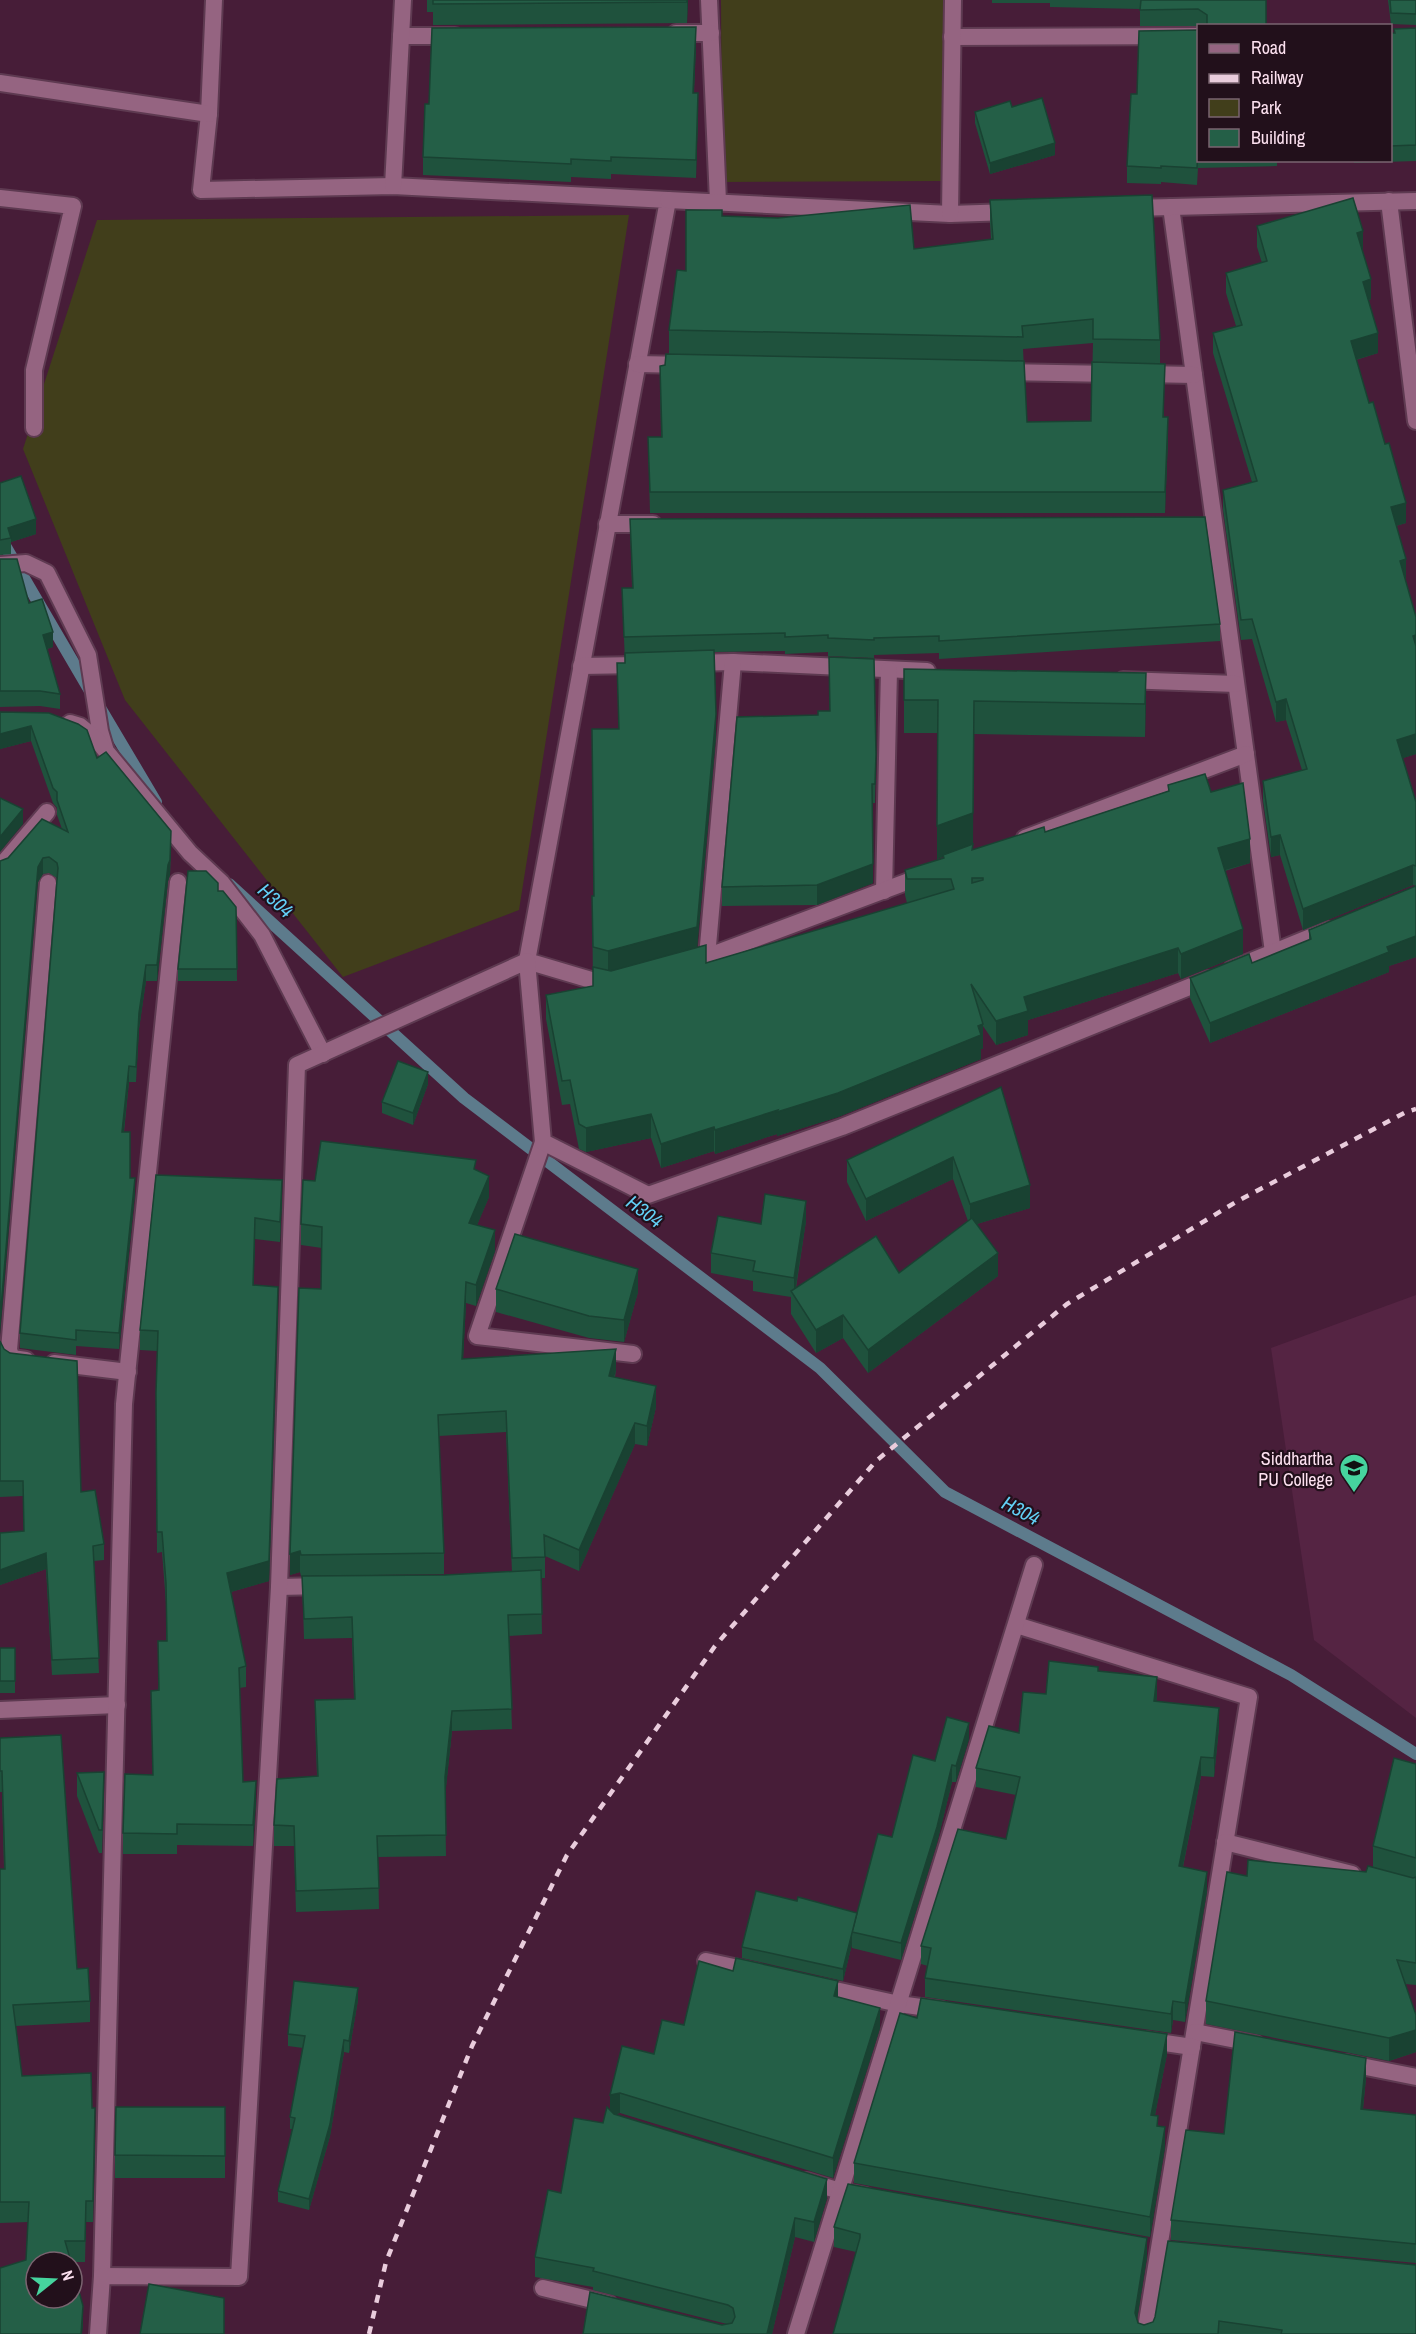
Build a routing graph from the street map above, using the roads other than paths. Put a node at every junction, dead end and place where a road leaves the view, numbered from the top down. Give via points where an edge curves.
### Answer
1 (214, 0) edge
2 (403, 0) edge
3 (709, 0) edge
4 (953, 0) edge
5 (663, 33) edge
6 (711, 33) junction
7 (401, 36) junction
8 (472, 36) edge
9 (1197, 36) edge
10 (952, 37) junction
11 (0, 83) edge
12 (209, 114) junction
13 (393, 186) junction
14 (0, 198) edge
15 (668, 200) junction
16 (718, 201) junction
17 (1389, 201) junction
18 (1416, 201) edge
19 (1171, 207) junction
20 (1113, 209) edge
21 (1032, 211) edge
22 (950, 214) junction
23 (637, 364) junction
24 (708, 366) edge
25 (981, 371) edge
26 (1194, 375) junction
27 (1416, 421) edge
28 (34, 428) dead end
29 (607, 524) junction
30 (667, 524) edge
31 (0, 565) edge
32 (733, 662) junction
33 (651, 664) edge
34 (675, 664) edge
35 (581, 666) junction
36 (889, 670) junction
37 (949, 672) edge
38 (1104, 679) edge
39 (1236, 684) junction
40 (56, 718) edge
41 (105, 750) junction
42 (1246, 754) junction
43 (47, 812) dead end
44 (1005, 845) edge
45 (0, 867) edge
46 (939, 870) edge
47 (178, 882) dead end
48 (48, 883) dead end
49 (884, 891) junction
50 (1339, 926) edge
51 (1273, 952) junction
52 (707, 957) junction
53 (527, 961) junction
54 (664, 971) edge
55 (631, 979) edge
56 (323, 1054) junction
57 (542, 1143) junction
58 (633, 1354) dead end
59 (128, 1372) junction
60 (1034, 1565) dead end
61 (339, 1586) edge
62 (279, 1587) junction
63 (1016, 1625) junction
64 (117, 1705) junction
65 (0, 1710) edge
66 (1225, 1842) junction
67 (1371, 1878) edge
68 (706, 1961) edge
69 (774, 1976) edge
70 (797, 1981) edge
71 (899, 2004) junction
72 (957, 2013) edge
73 (1133, 2038) edge
74 (1193, 2039) junction
75 (1276, 2048) edge
76 (1335, 2060) edge
77 (1416, 2077) edge
78 (795, 2178) edge
79 (840, 2191) junction
80 (886, 2199) edge
81 (102, 2276) junction
82 (543, 2288) dead end
83 (623, 2308) edge
84 (98, 2334) edge
85 (796, 2334) edge
86 (1145, 2334) edge

1 - 12 street
2 - 7 street
3 - 6 street
4 - 10 street
5 - 6 street
6 - 16 street
7 - 8 street
7 - 13 street
9 - 10 street
10 - 22 street
11 - 12 street
12 - 13 street via 201,190
13 - 15 street
14 - 28 street via 73,206 34,370
15 - 16 street
15 - 23 street
16 - 22 street
17 - 18 street
17 - 19 street
17 - 27 street
19 - 20 street
19 - 26 street
21 - 22 street
23 - 24 street
23 - 29 street
25 - 26 street
26 - 39 street via 1209,524
29 - 30 street
29 - 35 street
31 - 41 street via 26,563 47,573 88,655
32 - 34 street
32 - 36 street
32 - 52 street
33 - 35 street
35 - 53 street
36 - 37 street
36 - 49 street
38 - 39 street
39 - 42 street
40 - 41 street via 80,726
41 - 56 street via 190,853 221,882 262,935
42 - 44 street
42 - 51 street
43 - 45 street
46 - 49 street
47 - 59 street
48 - 59 street via 9,1354 12,1359
49 - 52 street
50 - 51 street
51 - 57 street via 842,1127 648,1195
52 - 54 street
53 - 55 street via 608,985
53 - 56 street
53 - 57 street
56 - 62 street via 297,1065
57 - 58 street via 477,1336
59 - 64 street
60 - 63 street
61 - 62 street
62 - 81 street via 239,2277
63 - 66 street via 1249,1697
63 - 71 street
64 - 65 street
64 - 81 street
66 - 67 street
66 - 74 street
68 - 69 street
70 - 71 street
71 - 72 street
71 - 79 street
73 - 74 street
74 - 75 street
74 - 86 street
76 - 77 street
78 - 79 street
79 - 80 street
79 - 85 street
81 - 84 street
82 - 83 street

